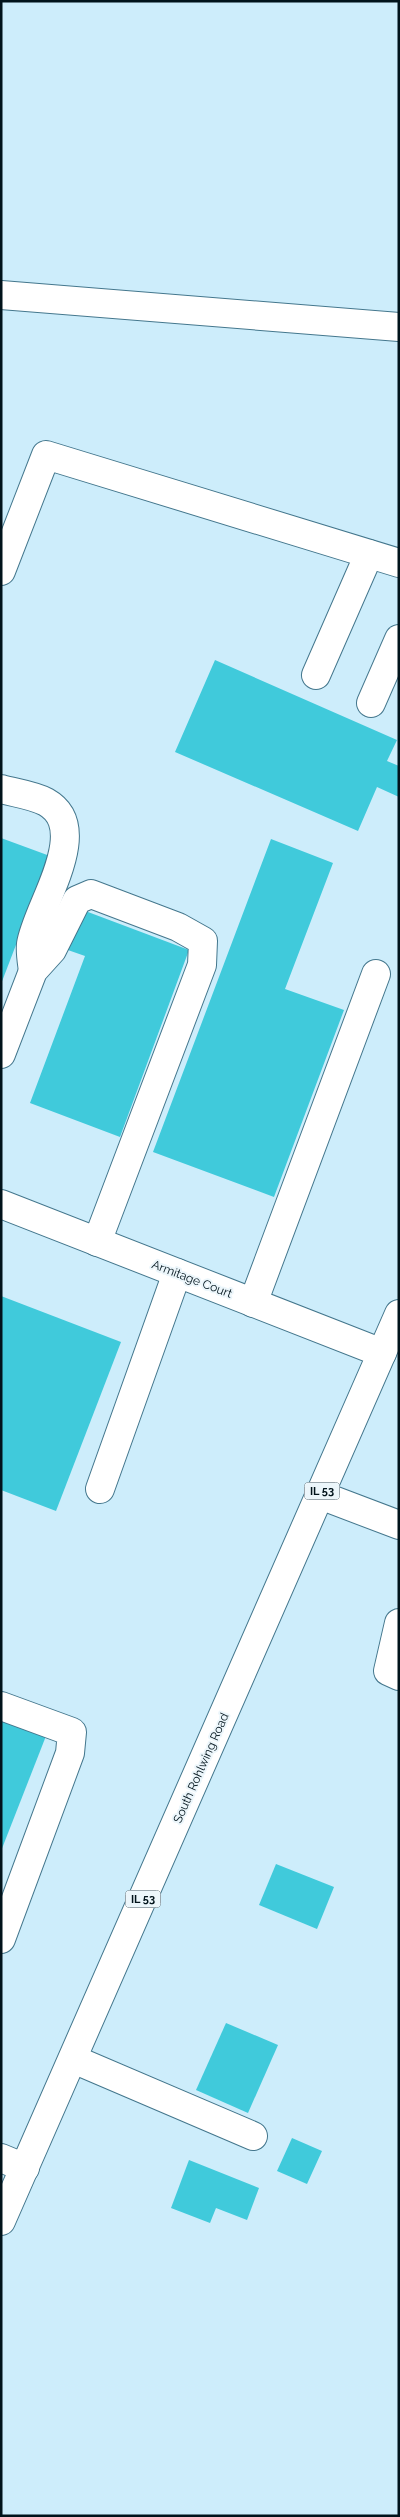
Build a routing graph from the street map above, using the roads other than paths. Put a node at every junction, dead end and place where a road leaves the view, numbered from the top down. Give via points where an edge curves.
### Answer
1 (1, 295) edge
2 (399, 327) edge
3 (369, 554) junction
4 (399, 563) edge
5 (1, 571) edge
6 (399, 639) edge
7 (316, 675) dead end
8 (371, 703) dead end
9 (1, 789) edge
10 (33, 971) junction
11 (376, 974) dead end
12 (1, 1054) edge
13 (1, 1204) edge
14 (97, 1242) junction
15 (177, 1273) junction
16 (253, 1302) junction
17 (399, 1314) edge
18 (382, 1353) junction
19 (100, 1489) dead end
20 (320, 1495) junction
21 (399, 1525) edge
22 (399, 1623) edge
23 (399, 1676) edge
24 (1, 1706) edge
25 (1, 1939) edge
26 (73, 2059) junction
27 (253, 2136) dead end
28 (13, 2163) edge
29 (1, 2221) edge

1 - 2 main road
3 - 4 main road
3 - 5 main road via 46,455
3 - 7 main road
6 - 8 main road
9 - 10 main road via 46,802 60,816 64,828 63,855 31,944
10 - 12 main road
10 - 14 main road via 52,950 77,900 91,894 178,927 203,941 202,965
11 - 16 main road
13 - 14 main road, Armitage Court
14 - 15 main road, Armitage Court
15 - 16 main road, Armitage Court
15 - 19 main road
16 - 18 main road, Armitage Court
17 - 18 main road, South Rohlwing Road / IL 53
18 - 20 main road, South Rohlwing Road / IL 53
20 - 21 main road
20 - 26 main road, South Rohlwing Road / IL 53
22 - 23 main road via 388,1671
24 - 25 main road via 72,1732 70,1753
26 - 27 main road
26 - 28 main road, South Rohlwing Road / IL 53
28 - 29 main road, South Rohlwing Road / IL 53

